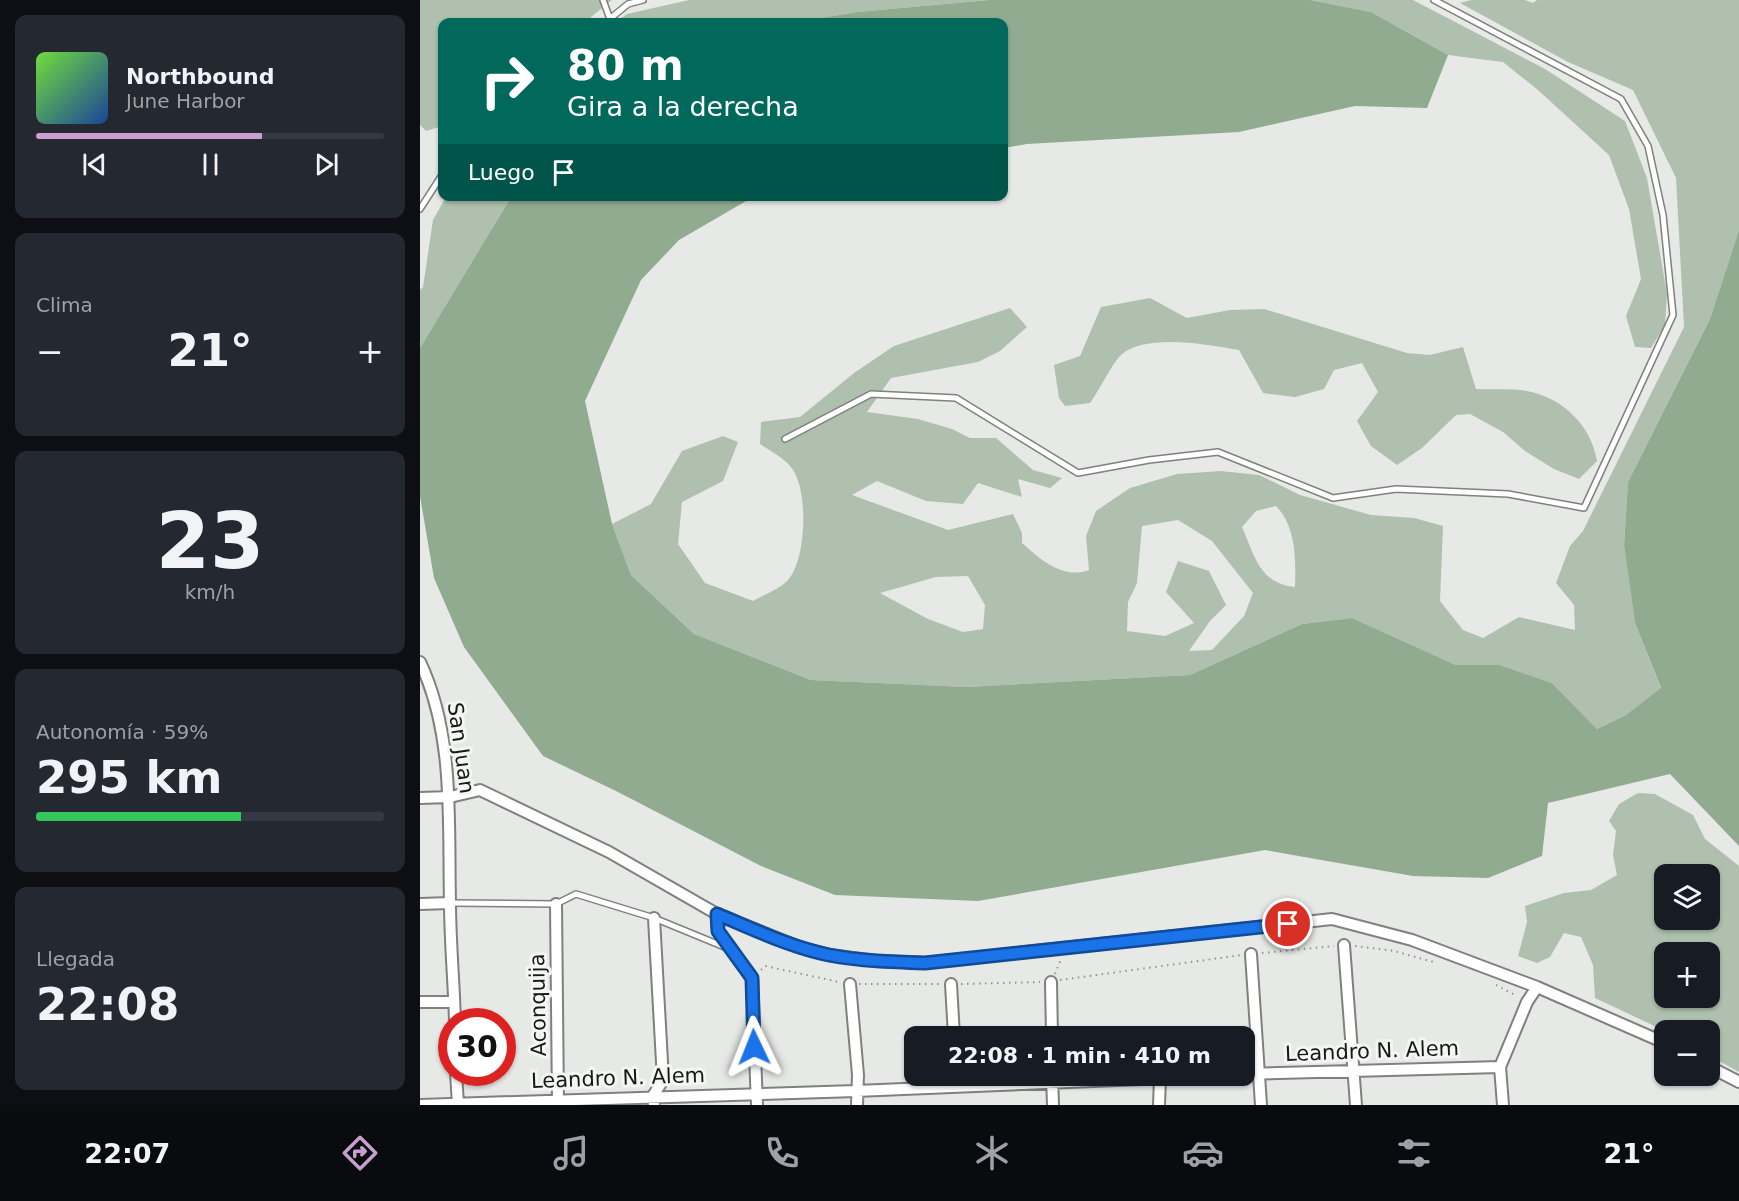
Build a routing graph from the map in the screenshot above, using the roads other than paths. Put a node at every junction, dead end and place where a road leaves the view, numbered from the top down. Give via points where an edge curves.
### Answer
1 (603, 0) edge
2 (643, 0) edge
3 (1434, 0) edge
4 (607, 18) edge
5 (612, 18) edge
6 (438, 181) edge
7 (420, 209) edge
8 (785, 439) dead end
9 (420, 662) edge
10 (424, 679) edge
11 (450, 797) junction
12 (420, 798) edge
13 (450, 903) junction
14 (420, 904) edge
15 (556, 904) junction
16 (717, 914) junction
17 (654, 918) junction
18 (1344, 945) road end
19 (730, 949) junction
20 (1251, 954) road end
21 (1051, 982) road end
22 (850, 984) road end
23 (951, 984) road end
24 (1537, 987) junction
25 (420, 1002) edge
26 (454, 1002) junction
27 (454, 1008) edge
28 (953, 1026) edge
29 (1052, 1026) edge
30 (1654, 1038) edge
31 (1500, 1067) junction
32 (1354, 1072) junction
33 (1720, 1072) edge
34 (1255, 1074) edge
35 (1259, 1074) junction
36 (1739, 1082) edge
37 (457, 1086) edge
38 (904, 1086) edge
39 (1052, 1086) edge
40 (1160, 1086) edge
41 (856, 1091) junction
42 (756, 1093) junction
43 (653, 1101) edge
44 (558, 1102) edge
45 (458, 1104) edge
46 (420, 1105) edge
47 (757, 1105) edge
48 (857, 1105) edge
49 (1053, 1105) edge
50 (1159, 1105) edge
51 (1261, 1105) edge
52 (1356, 1105) edge
53 (1503, 1105) edge

1 - 4 lane
2 - 5 lane via 628,4
3 - 8 lane via 1621,99 1648,146 1663,215 1673,315 1584,508 1508,494 1396,489 1333,498 1218,452 1078,473 956,398 871,394
6 - 7 lane
9 - 10 street, San Juan
10 - 11 street, San Juan via 438,709
11 - 12 street
11 - 13 street, San Juan
11 - 16 street via 480,790 609,852
13 - 14 street
13 - 15 lane
13 - 26 street, San Juan
15 - 17 lane via 576,894
15 - 44 street, Aconquija
16 - 19 street via 718,931
16 - 24 street via 829,955 925,963 1332,919 1412,940
17 - 19 lane
17 - 43 street via 663,1080
18 - 32 street
19 - 42 street via 752,978
20 - 35 street
21 - 29 street
22 - 41 street
23 - 28 street
24 - 30 street
24 - 31 street
25 - 26 street
26 - 27 street, San Juan
31 - 32 street, Leandro N. Alem
31 - 53 street
32 - 35 street, Leandro N. Alem
32 - 52 street
33 - 36 street
34 - 35 street, Leandro N. Alem
35 - 51 street
37 - 45 street
38 - 41 street, Leandro N. Alem
39 - 49 street
40 - 50 street
41 - 42 street, Leandro N. Alem
41 - 48 street
42 - 43 street, Leandro N. Alem
42 - 47 street
43 - 44 street, Leandro N. Alem
44 - 45 street, Leandro N. Alem
45 - 46 street, Leandro N. Alem

